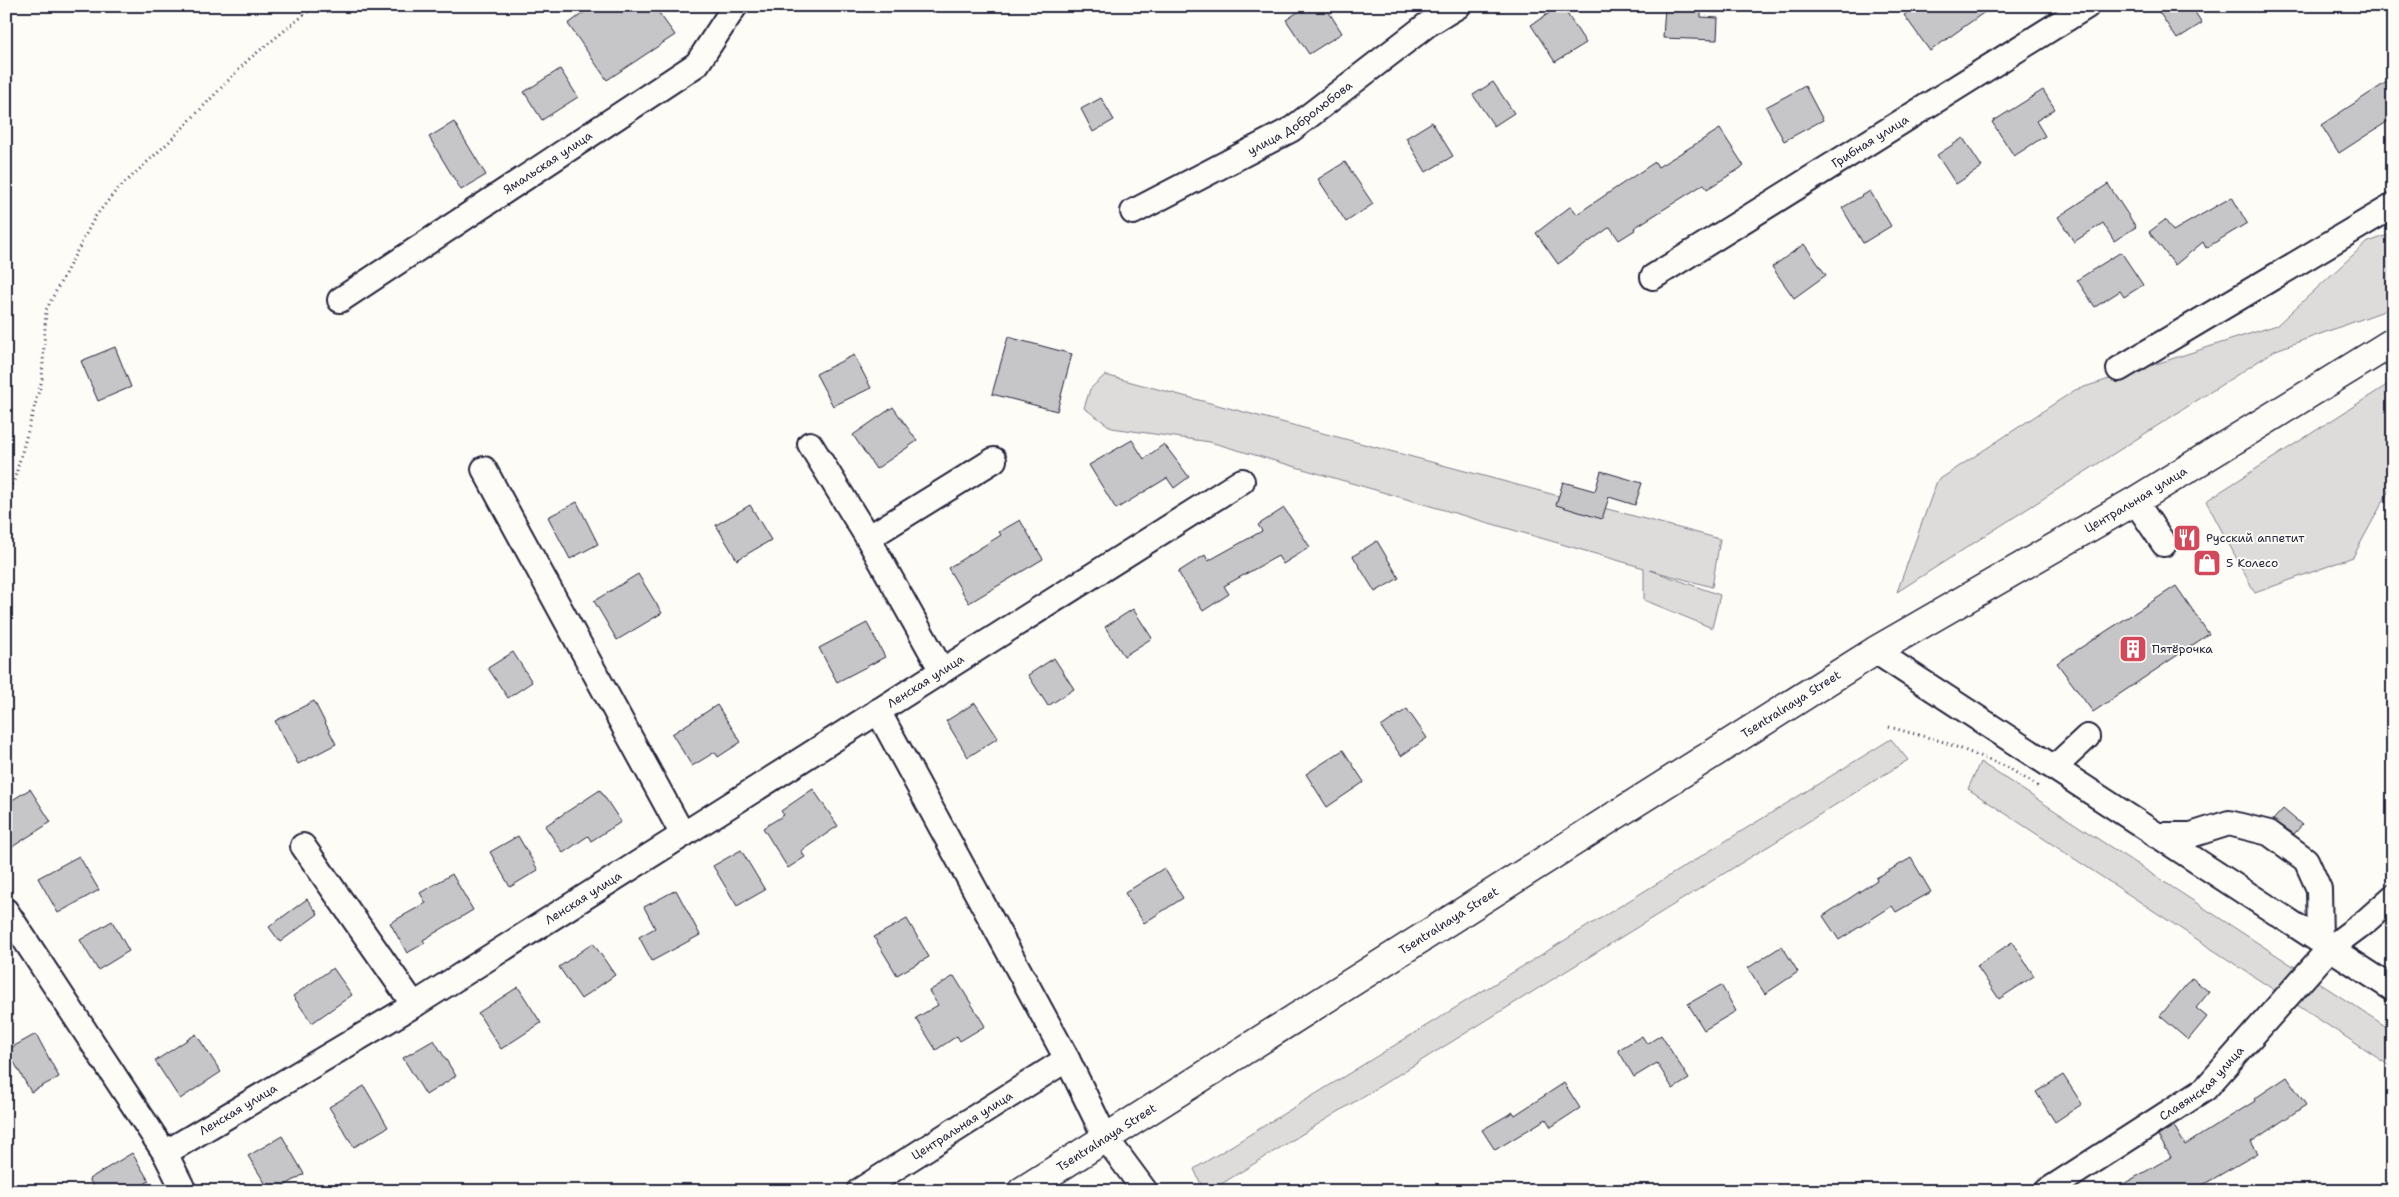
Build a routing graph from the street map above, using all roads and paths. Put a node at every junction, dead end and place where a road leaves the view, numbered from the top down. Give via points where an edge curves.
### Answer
1 (315, 6) edge
2 (735, 6) edge
3 (1458, 6) edge
4 (2087, 6) edge
5 (2393, 206) edge
6 (1133, 212) dead end
7 (1653, 277) dead end
8 (340, 300) dead end
9 (2393, 342) edge
10 (2119, 369) dead end
11 (810, 444) dead end
12 (994, 460) dead end
13 (484, 469) dead end
14 (1242, 481) dead end
15 (6, 493) edge
16 (2135, 501) junction
17 (868, 538) junction
18 (2164, 544) dead end
19 (1875, 651) junction
20 (942, 671) junction
21 (878, 711) junction
22 (1889, 728) dead end
23 (2087, 737) dead end
24 (2055, 767) junction
25 (2041, 788) dead end
26 (2156, 834) junction
27 (683, 835) junction
28 (303, 846) dead end
29 (2393, 897) edge
30 (6, 912) edge
31 (2325, 944) junction
32 (2393, 989) edge
33 (414, 1005) junction
34 (1067, 1059) junction
35 (1105, 1138) junction
36 (165, 1154) junction
37 (184, 1191) edge
38 (858, 1191) edge
39 (1022, 1191) edge
40 (1145, 1191) edge
41 (2047, 1191) edge

1 - 15 path via 248,60 172,139 115,192 95,217 46,310 42,380 14,481
2 - 8 street, Ямальская улица via 697,64
3 - 6 street, улица Добролюбова via 1428,24 1292,129
4 - 7 street, Грибная улица
5 - 10 street
9 - 16 main road, Центральная улица
11 - 17 street
12 - 17 street
13 - 27 street
14 - 20 street, Ленская улица
16 - 18 street
16 - 19 main road, Центральная улица
17 - 20 street
19 - 24 street
19 - 35 main road, Tsentralnaya Street
20 - 21 street, Ленская улица
21 - 27 street, Ленская улица
21 - 34 street
22 - 25 path via 1941,742 2007,767
23 - 24 street
24 - 26 street
26 - 31 street
26 - 31 street via 2190,835 2230,823 2269,833 2306,860 2319,889
27 - 33 street, Ленская улица
28 - 33 street
29 - 31 street, Славянская улица via 2366,921
30 - 36 street
31 - 32 street
31 - 41 street, Славянская улица via 2205,1088
33 - 36 street, Ленская улица
34 - 35 street
34 - 38 street, Центральная улица
35 - 39 main road, Tsentralnaya Street
35 - 40 street
36 - 37 street

